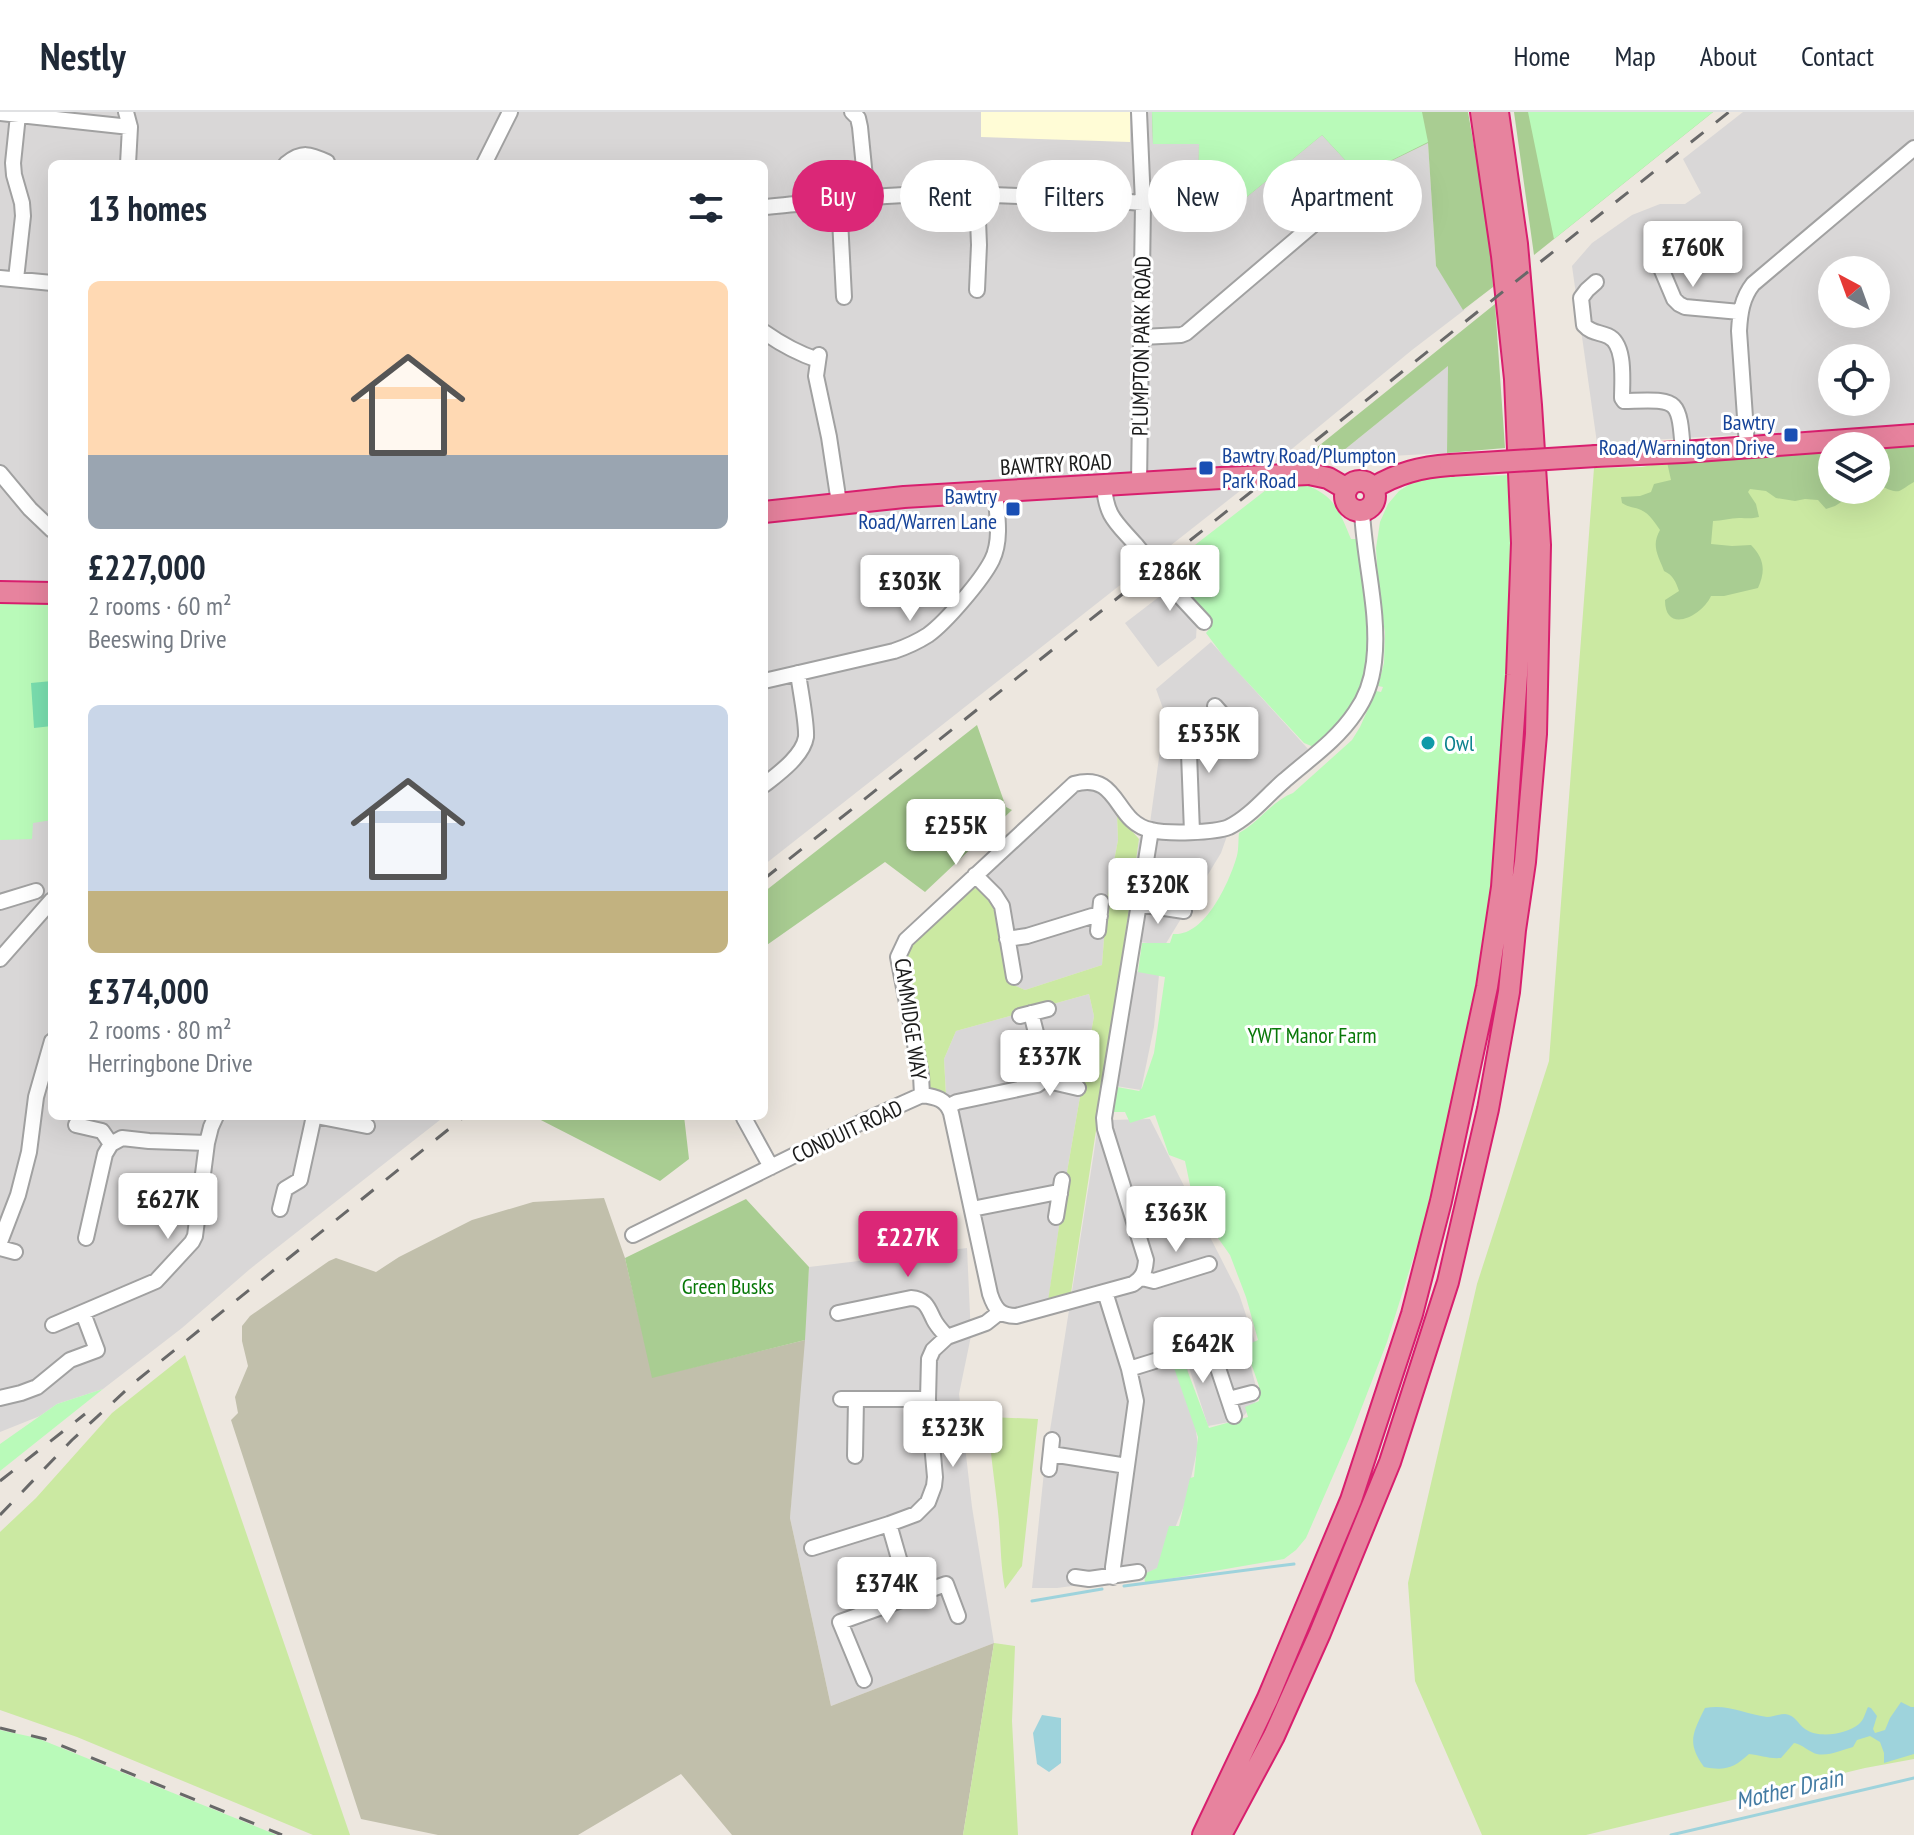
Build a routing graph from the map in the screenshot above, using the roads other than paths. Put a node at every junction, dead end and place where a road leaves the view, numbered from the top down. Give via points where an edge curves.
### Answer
1 (510, 112) edge
2 (852, 112) edge
3 (1139, 112) edge
4 (1481, 112) edge
5 (1498, 112) edge
6 (0, 113) edge
7 (18, 115) junction
8 (128, 119) edge
9 (1914, 148) edge
10 (128, 160) edge
11 (294, 160) edge
12 (322, 160) edge
13 (486, 160) edge
14 (863, 160) edge
15 (1000, 195) edge
16 (1143, 203) junction
17 (792, 204) edge
18 (768, 207) edge
19 (841, 232) edge
20 (978, 232) edge
21 (1305, 232) edge
22 (1655, 254) dead end
23 (0, 278) edge
24 (16, 279) junction
25 (1596, 282) dead end
26 (48, 283) edge
27 (977, 290) dead end
28 (844, 297) dead end
29 (1740, 312) junction
30 (768, 335) edge
31 (1142, 337) junction
32 (1914, 435) edge
33 (1747, 446) junction
34 (1683, 452) junction
35 (0, 473) edge
36 (1139, 484) junction
37 (1104, 485) junction
38 (1373, 488) junction
39 (1347, 489) junction
40 (995, 492) junction
41 (839, 503) junction
42 (1362, 511) junction
43 (768, 512) edge
44 (48, 526) edge
45 (0, 592) edge
46 (48, 593) edge
47 (1204, 622) dead end
48 (798, 673) junction
49 (768, 680) edge
50 (1235, 729) dead end
51 (768, 781) edge
52 (1151, 830) junction
53 (1192, 832) junction
54 (975, 875) junction
55 (36, 891) dead end
56 (0, 902) edge
57 (48, 903) edge
58 (1138, 904) junction
59 (1184, 911) dead end
60 (1100, 916) dead end
61 (1007, 939) junction
62 (6, 940) edge
63 (0, 959) edge
64 (1014, 977) dead end
65 (1048, 1009) dead end
66 (48, 1055) edge
67 (1045, 1079) junction
68 (1078, 1088) dead end
69 (922, 1095) junction
70 (949, 1106) junction
71 (214, 1120) edge
72 (314, 1120) edge
73 (336, 1120) edge
74 (745, 1120) edge
75 (76, 1125) dead end
76 (367, 1126) dead end
77 (207, 1143) junction
78 (111, 1144) junction
79 (771, 1167) junction
80 (280, 1209) dead end
81 (972, 1209) junction
82 (1056, 1217) dead end
83 (633, 1235) dead end
84 (86, 1238) dead end
85 (0, 1245) edge
86 (15, 1252) dead end
87 (1190, 1252) dead end
88 (1142, 1278) junction
89 (1105, 1292) junction
90 (1000, 1312) junction
91 (83, 1313) junction
92 (838, 1313) dead end
93 (53, 1325) dead end
94 (1235, 1336) dead end
95 (947, 1337) junction
96 (1210, 1344) junction
97 (1129, 1369) junction
98 (1252, 1393) dead end
99 (0, 1398) edge
100 (928, 1399) junction
101 (1229, 1399) junction
102 (1234, 1416) dead end
103 (1051, 1454) dead end
104 (855, 1456) dead end
105 (1127, 1466) junction
106 (889, 1524) junction
107 (812, 1548) dead end
108 (1138, 1572) dead end
109 (1075, 1577) dead end
110 (1113, 1577) junction
111 (910, 1597) junction
112 (958, 1616) dead end
113 (864, 1680) dead end
114 (1203, 1835) edge
115 (1221, 1835) edge

1 - 13 street
2 - 14 street via 858,118
3 - 16 street, PLUMPTON PARK ROAD
4 - 114 highway via 1515,379 1522,543 1502,887 1487,987 1412,1314 1351,1500 1268,1698
5 - 115 highway via 1519,259 1540,545 1536,734 1509,992 1448,1282 1390,1462 1274,1736
6 - 7 street
7 - 8 street
7 - 24 street via 13,163 23,216
8 - 10 street
9 - 29 street via 1753,284
11 - 12 street via 305,154
15 - 16 street
16 - 31 street, PLUMPTON PARK ROAD
17 - 18 street
19 - 28 street
20 - 27 street
21 - 31 street via 1186,333
22 - 29 street via 1679,304
23 - 24 street
24 - 26 street
25 - 34 street via 1581,298 1584,325 1611,336 1618,345 1624,401 1661,400 1679,411
29 - 33 street
30 - 41 street via 800,354 818,357 816,376
31 - 36 street, PLUMPTON PARK ROAD
32 - 33 highway, BAWTRY ROAD
33 - 34 highway, BAWTRY ROAD
34 - 38 highway, BAWTRY ROAD, bridge via 1427,467
35 - 44 street
36 - 37 highway, BAWTRY ROAD
36 - 39 highway, BAWTRY ROAD, bridge via 1309,474
37 - 40 highway, BAWTRY ROAD
37 - 47 street, bridge via 1109,515
38 - 39 highway, BAWTRY ROAD via 1360,482
38 - 42 highway via 1374,502
39 - 42 highway via 1348,505
40 - 41 highway, BAWTRY ROAD
40 - 48 street via 998,538 993,559 929,634 894,651
41 - 43 highway, BAWTRY ROAD
42 - 53 street via 1374,662 1357,712 1241,820 1220,830
45 - 46 highway
48 - 49 street
48 - 51 street via 803,747
50 - 53 street via 1219,711 1189,753
52 - 53 street
52 - 54 street, CAMMIDGE WAY via 1138,826 1108,791 1088,780 1074,784
52 - 58 street
54 - 61 street via 1002,906
54 - 69 street, CAMMIDGE WAY via 906,940 898,957
55 - 56 street
57 - 62 street
58 - 59 street
58 - 88 street via 1104,1118 1146,1260
60 - 61 street
61 - 64 street
62 - 63 street
65 - 67 street via 1026,1015
66 - 85 street via 29,1152
67 - 68 street
67 - 70 street
69 - 70 street, CAMMIDGE WAY
69 - 79 street, CONDUIT ROAD
70 - 81 street, CAMMIDGE WAY
71 - 77 street
72 - 80 street via 300,1180 285,1189
73 - 76 street
74 - 79 street, CONDUIT ROAD
75 - 78 street via 102,1131
77 - 78 street via 122,1138
77 - 91 street via 192,1242 156,1281
78 - 84 street
79 - 83 street, CONDUIT ROAD
81 - 82 street via 1061,1187
81 - 90 street, CAMMIDGE WAY via 990,1294
85 - 86 street
87 - 88 street via 1202,1266 1154,1281
88 - 89 street
89 - 90 street via 1016,1316
89 - 97 street
90 - 95 street
91 - 93 street
91 - 99 street via 99,1356 70,1360 37,1387
92 - 95 street via 917,1298
94 - 96 street
95 - 100 street via 929,1359
96 - 97 street
96 - 101 street
97 - 105 street via 1136,1401
98 - 101 street
100 - 104 street via 848,1399
100 - 106 street via 932,1495 921,1510
101 - 102 street
103 - 105 street
105 - 110 street
106 - 107 street
106 - 111 street
108 - 110 street
109 - 110 street
111 - 112 street via 946,1584
111 - 113 street via 840,1622

